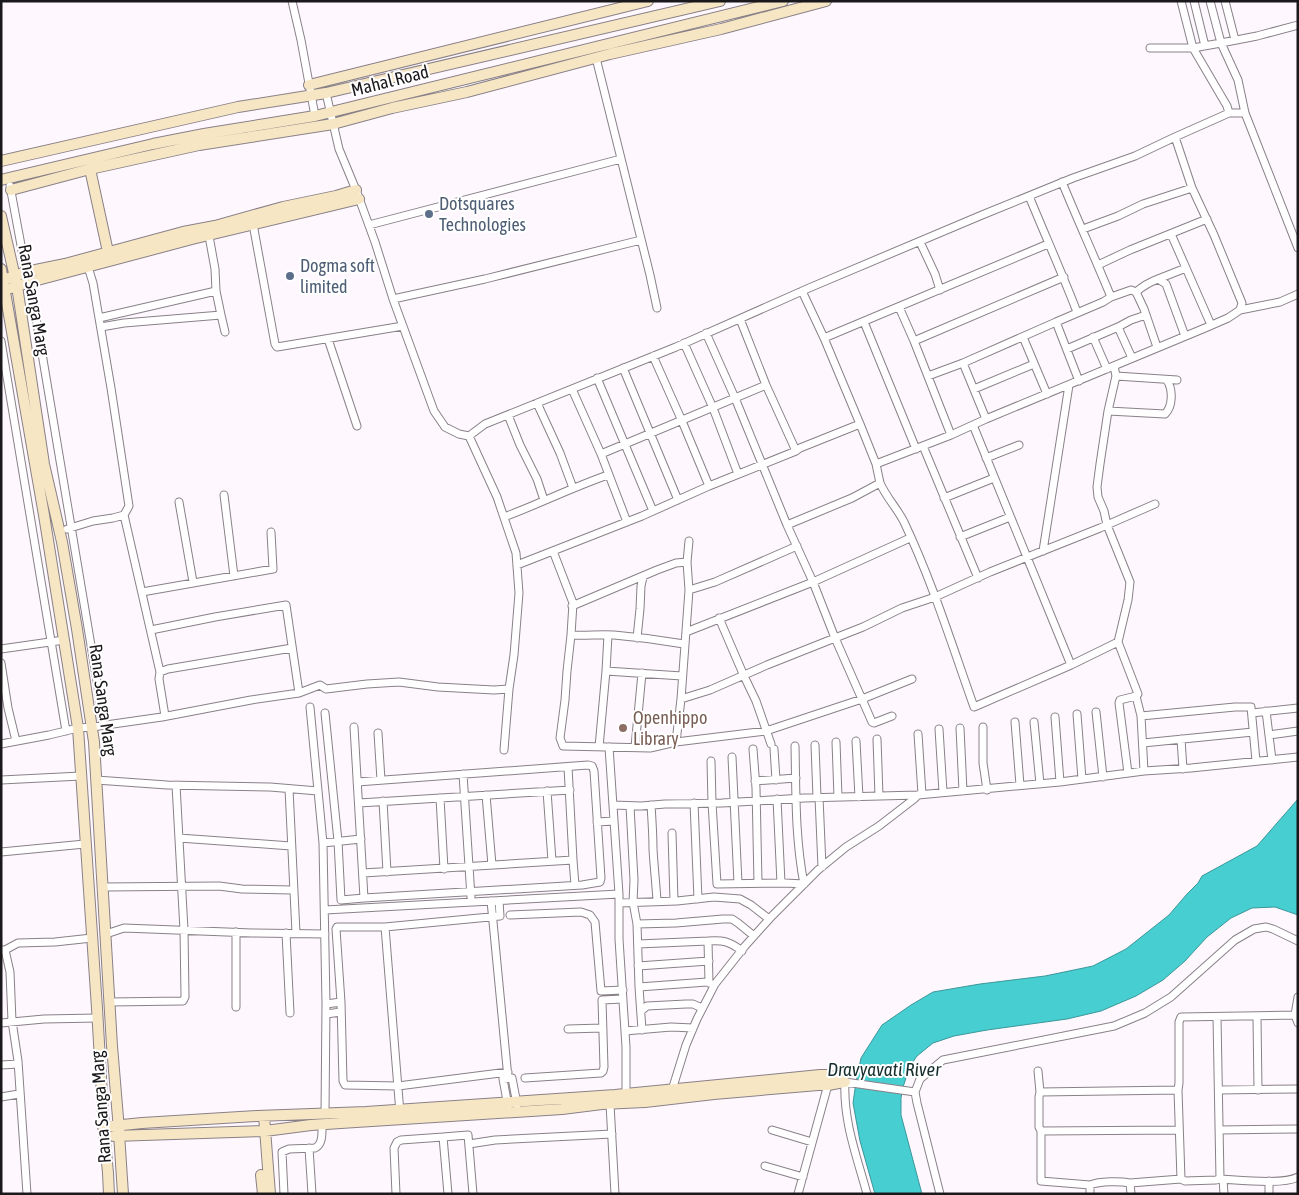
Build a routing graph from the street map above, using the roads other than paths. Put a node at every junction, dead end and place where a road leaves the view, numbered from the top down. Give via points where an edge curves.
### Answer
1 (292, 1) edge
2 (648, 1) edge
3 (720, 1) edge
4 (783, 1) edge
5 (826, 1) edge
6 (1181, 1) edge
7 (1194, 1) edge
8 (1210, 1) edge
9 (1225, 1) edge
10 (1298, 25) edge
11 (1235, 40) junction
12 (1221, 43) junction
13 (1205, 46) junction
14 (1150, 48) dead end
15 (1193, 48) junction
16 (596, 58) junction
17 (310, 90) junction
18 (326, 93) junction
19 (330, 113) junction
20 (1228, 113) junction
21 (1245, 113) junction
22 (315, 116) junction
23 (333, 124) junction
24 (1175, 137) junction
25 (140, 153) junction
26 (621, 159) junction
27 (1, 161) edge
28 (90, 169) junction
29 (5, 179) edge
30 (1062, 182) junction
31 (1192, 188) junction
32 (10, 190) junction
33 (358, 194) junction
34 (1029, 196) junction
35 (1, 216) edge
36 (1206, 219) junction
37 (253, 224) junction
38 (369, 225) junction
39 (1083, 229) junction
40 (1171, 234) junction
41 (209, 236) junction
42 (641, 240) junction
43 (920, 242) junction
44 (1048, 244) junction
45 (1298, 248) edge
46 (108, 252) junction
47 (1098, 265) junction
48 (88, 267) junction
49 (1186, 268) junction
50 (1, 270) edge
51 (28, 277) junction
52 (1064, 277) junction
53 (1158, 279) junction
54 (16, 281) junction
55 (3, 286) edge
56 (940, 290) junction
57 (216, 291) junction
58 (802, 291) junction
59 (1136, 292) junction
60 (1298, 294) edge
61 (1111, 297) junction
62 (393, 299) junction
63 (898, 307) junction
64 (657, 308) dead end
65 (1240, 310) junction
66 (1078, 312) junction
67 (221, 315) junction
68 (1146, 315) junction
69 (99, 318) junction
70 (740, 319) junction
71 (864, 322) junction
72 (1056, 322) junction
73 (1211, 325) junction
74 (403, 326) junction
75 (101, 327) junction
76 (1118, 327) junction
77 (225, 332) dead end
78 (706, 333) junction
79 (1185, 336) junction
80 (1023, 337) junction
81 (1093, 337) junction
82 (824, 338) junction
83 (328, 339) junction
84 (1, 341) edge
85 (914, 341) junction
86 (684, 343) junction
87 (1157, 347) junction
88 (1067, 349) junction
89 (16, 351) junction
90 (3, 354) edge
91 (653, 356) junction
92 (1132, 358) junction
93 (963, 363) junction
94 (1034, 364) junction
95 (623, 368) junction
96 (1110, 368) junction
97 (928, 376) junction
98 (1116, 376) junction
99 (598, 378) junction
100 (1168, 380) junction
101 (1177, 380) dead end
102 (1079, 381) junction
103 (1069, 385) junction
104 (766, 386) junction
105 (572, 388) junction
106 (974, 390) junction
107 (1047, 394) junction
108 (735, 398) junction
109 (537, 403) junction
110 (713, 408) junction
111 (1108, 410) junction
112 (508, 415) junction
113 (986, 419) junction
114 (682, 421) junction
115 (860, 424) junction
116 (973, 425) junction
117 (357, 426) dead end
118 (650, 434) junction
119 (951, 435) junction
120 (469, 436) junction
121 (626, 444) junction
122 (1019, 445) dead end
123 (919, 447) junction
124 (796, 451) junction
125 (601, 454) junction
126 (986, 458) junction
127 (762, 464) junction
128 (876, 464) junction
129 (608, 474) junction
130 (738, 474) junction
131 (994, 478) junction
132 (880, 483) junction
133 (709, 486) junction
134 (573, 488) junction
135 (224, 495) dead end
136 (944, 498) junction
137 (544, 500) junction
138 (678, 500) junction
139 (179, 502) dead end
140 (1155, 504) dead end
141 (653, 511) junction
142 (124, 515) junction
143 (504, 517) junction
144 (1010, 517) junction
145 (627, 522) junction
146 (787, 525) junction
147 (1107, 525) junction
148 (70, 528) junction
149 (59, 531) junction
150 (271, 532) dead end
151 (960, 536) junction
152 (910, 538) junction
153 (689, 541) dead end
154 (797, 546) junction
155 (553, 551) junction
156 (1043, 551) junction
157 (1028, 558) junction
158 (687, 562) junction
159 (517, 565) junction
160 (234, 576) junction
161 (643, 577) junction
162 (978, 578) junction
163 (193, 582) junction
164 (813, 582) junction
165 (689, 590) junction
166 (142, 592) junction
167 (935, 597) junction
168 (572, 606) junction
169 (719, 618) junction
170 (151, 630) junction
171 (686, 632) junction
172 (571, 635) junction
173 (608, 635) junction
174 (638, 638) junction
175 (835, 638) junction
176 (64, 640) junction
177 (51, 642) junction
178 (1118, 642) junction
179 (684, 644) junction
180 (292, 648) junction
181 (1, 649) edge
182 (1, 663) edge
183 (1071, 665) junction
184 (606, 671) junction
185 (160, 672) junction
186 (642, 673) junction
187 (682, 676) junction
188 (744, 676) junction
189 (912, 679) dead end
190 (509, 689) junction
191 (299, 693) junction
192 (1136, 696) junction
193 (681, 699) junction
194 (862, 699) junction
195 (4, 701) edge
196 (310, 707) dead end
197 (1298, 708) edge
198 (326, 712) dead end
199 (1096, 712) dead end
200 (1266, 712) junction
201 (1252, 713) junction
202 (1078, 714) dead end
203 (165, 716) junction
204 (892, 716) dead end
205 (1055, 716) dead end
206 (1141, 716) junction
207 (1015, 722) dead end
208 (1034, 722) dead end
209 (103, 725) junction
210 (92, 727) junction
211 (354, 727) dead end
212 (982, 727) dead end
213 (78, 728) junction
214 (960, 728) dead end
215 (939, 729) dead end
216 (66, 731) junction
217 (766, 731) junction
218 (1298, 731) edge
219 (1253, 732) junction
220 (378, 733) dead end
221 (918, 734) dead end
222 (1269, 735) junction
223 (877, 739) dead end
224 (1181, 739) junction
225 (16, 741) junction
226 (856, 741) dead end
227 (676, 742) junction
228 (836, 742) dead end
229 (1143, 743) junction
230 (1, 744) edge
231 (815, 745) dead end
232 (795, 746) dead end
233 (599, 747) junction
234 (609, 747) junction
235 (634, 747) junction
236 (753, 749) dead end
237 (504, 750) dead end
238 (732, 757) dead end
239 (1298, 757) edge
240 (1272, 760) junction
241 (711, 761) dead end
242 (1256, 761) junction
243 (568, 767) junction
244 (1183, 768) junction
245 (1144, 771) junction
246 (1128, 773) junction
247 (463, 774) junction
248 (81, 776) junction
249 (1103, 777) junction
250 (796, 778) junction
251 (1082, 779) junction
252 (1, 780) edge
253 (96, 780) junction
254 (381, 780) junction
255 (776, 780) junction
256 (755, 781) junction
257 (357, 782) junction
258 (1060, 782) junction
259 (1040, 784) junction
260 (176, 785) junction
261 (1020, 785) junction
262 (289, 789) junction
263 (570, 790) junction
264 (987, 790) junction
265 (318, 791) junction
266 (547, 791) junction
267 (963, 791) junction
268 (943, 792) junction
269 (486, 795) junction
270 (920, 795) junction
271 (464, 796) junction
272 (879, 796) junction
273 (818, 797) junction
274 (838, 797) junction
275 (859, 797) junction
276 (440, 798) junction
277 (797, 798) junction
278 (777, 799) junction
279 (382, 801) junction
280 (756, 801) junction
281 (734, 802) junction
282 (359, 803) junction
283 (694, 803) junction
284 (712, 803) junction
285 (613, 805) junction
286 (651, 805) junction
287 (630, 806) junction
288 (614, 821) junction
289 (597, 822) junction
290 (672, 833) dead end
291 (179, 838) junction
292 (361, 840) junction
293 (338, 841) junction
294 (323, 843) junction
295 (86, 844) junction
296 (291, 846) junction
297 (1, 852) edge
298 (573, 860) junction
299 (552, 861) junction
300 (492, 866) junction
301 (469, 867) junction
302 (822, 867) junction
303 (444, 868) junction
304 (387, 872) junction
305 (363, 873) junction
306 (738, 883) junction
307 (758, 883) junction
308 (781, 883) junction
309 (804, 884) junction
310 (575, 885) junction
311 (103, 887) junction
312 (181, 887) junction
313 (293, 890) junction
314 (471, 892) junction
315 (619, 894) junction
316 (364, 898) junction
317 (698, 899) junction
318 (495, 901) junction
319 (657, 901) junction
320 (674, 901) junction
321 (472, 902) junction
322 (633, 902) junction
323 (619, 903) junction
324 (325, 910) junction
325 (510, 915) dead end
326 (493, 916) junction
327 (769, 919) junction
328 (637, 924) junction
329 (385, 927) junction
330 (184, 930) junction
331 (236, 932) junction
332 (286, 933) junction
333 (296, 933) junction
334 (106, 934) junction
335 (325, 934) junction
336 (754, 936) junction
337 (92, 938) junction
338 (708, 941) junction
339 (1298, 941) edge
340 (638, 944) junction
341 (3, 950) edge
342 (742, 951) junction
343 (709, 962) junction
344 (638, 966) junction
345 (712, 984) junction
346 (639, 987) junction
347 (601, 990) junction
348 (623, 990) junction
349 (1298, 997) edge
350 (623, 999) junction
351 (602, 1000) junction
352 (110, 1002) junction
353 (341, 1002) junction
354 (326, 1004) junction
355 (236, 1007) dead end
356 (702, 1008) junction
357 (641, 1011) junction
358 (341, 1012) junction
359 (290, 1013) dead end
360 (326, 1014) junction
361 (1296, 1015) junction
362 (1217, 1017) junction
363 (1257, 1017) junction
364 (98, 1018) junction
365 (12, 1021) junction
366 (1, 1022) edge
367 (1298, 1023) edge
368 (602, 1028) junction
369 (693, 1028) junction
370 (568, 1029) dead end
371 (642, 1030) junction
372 (625, 1031) junction
373 (18, 1064) junction
374 (1, 1065) edge
375 (1038, 1072) dead end
376 (508, 1075) junction
377 (525, 1078) dead end
378 (829, 1080) junction
379 (845, 1082) junction
380 (398, 1086) junction
381 (1298, 1089) edge
382 (672, 1090) junction
383 (1178, 1090) junction
384 (1219, 1090) junction
385 (1258, 1090) junction
386 (916, 1092) junction
387 (1040, 1092) junction
388 (19, 1094) junction
389 (1, 1097) edge
390 (626, 1099) junction
391 (610, 1104) junction
392 (513, 1107) junction
393 (400, 1114) junction
394 (261, 1116) junction
395 (323, 1119) junction
396 (1298, 1129) edge
397 (119, 1130) junction
398 (772, 1130) dead end
399 (1179, 1130) junction
400 (1220, 1130) junction
401 (262, 1131) junction
402 (1041, 1131) junction
403 (104, 1132) junction
404 (612, 1134) junction
405 (443, 1137) junction
406 (812, 1142) junction
407 (469, 1144) junction
408 (309, 1148) junction
409 (766, 1166) dead end
410 (803, 1177) junction
411 (1298, 1177) edge
412 (1181, 1179) junction
413 (1222, 1179) junction
414 (1269, 1181) junction
415 (1130, 1183) junction
416 (1090, 1185) junction
417 (27, 1194) edge
418 (109, 1194) edge
419 (123, 1194) edge
420 (263, 1194) edge
421 (270, 1194) edge
422 (284, 1194) edge
423 (312, 1194) edge
424 (396, 1194) edge
425 (448, 1194) edge
426 (473, 1194) edge
427 (615, 1194) edge
428 (798, 1194) edge
429 (867, 1194) edge
430 (940, 1194) edge
431 (1090, 1194) edge
432 (1131, 1194) edge
433 (1224, 1194) edge
434 (1269, 1194) edge

1 - 17 street
2 - 17 main road
3 - 18 main road, Mahal Road
4 - 19 main road, Mahal Road
5 - 16 main road
6 - 15 street
7 - 13 street
8 - 12 street
9 - 11 street
10 - 11 street
11 - 12 street
12 - 13 street
12 - 21 street via 1238,80
13 - 15 street
14 - 15 street
15 - 20 street via 1228,106
16 - 23 main road
16 - 26 street
17 - 18 main road, Mahal Road
17 - 22 street
17 - 27 main road, Mahal Road
18 - 19 street
19 - 22 main road, Mahal Road
19 - 23 street
20 - 21 street
20 - 24 street
21 - 45 street
22 - 25 main road, Mahal Road via 204,134
23 - 25 main road
23 - 33 street via 339,149
24 - 30 street via 1135,156
24 - 31 street
25 - 28 main road
25 - 29 main road, Mahal Road
26 - 38 street
26 - 42 street
28 - 32 main road
28 - 46 main road
29 - 32 street
30 - 34 street
30 - 39 street
31 - 36 street
31 - 39 street
32 - 51 street
33 - 37 main road
33 - 38 street
33 - 46 main road via 283,207
34 - 43 street
34 - 44 street
35 - 54 main road, Rana Sanga Marg
36 - 40 street
36 - 65 street via 1242,303
37 - 41 main road
37 - 83 street via 275,344 277,347
38 - 62 street
39 - 47 street
40 - 47 street
40 - 49 street
41 - 48 main road
41 - 57 street
42 - 62 street
42 - 64 street
43 - 56 street
43 - 58 street
44 - 52 street
44 - 56 street
46 - 51 main road
47 - 61 street
48 - 51 main road
48 - 69 street
49 - 53 street
49 - 73 street
50 - 55 main road, Rana Sanga Marg
51 - 54 main road
51 - 148 street
52 - 66 street
52 - 85 street
53 - 59 street
53 - 79 street via 1166,284
54 - 55 main road
54 - 149 main road, Rana Sanga Marg via 44,464
55 - 89 main road, Rana Sanga Marg
56 - 63 street
57 - 67 street
57 - 69 street
58 - 70 street
58 - 82 street
59 - 61 street via 1132,290
59 - 68 street
60 - 65 street via 1280,302
61 - 66 street
62 - 74 street
63 - 71 street
63 - 85 street
65 - 73 street
66 - 72 street
67 - 75 street
67 - 77 street
68 - 76 street
68 - 87 street
69 - 75 street
70 - 78 street
70 - 104 street
71 - 82 street
71 - 123 street
72 - 80 street
72 - 88 street
73 - 79 street
74 - 83 street
74 - 120 street via 434,411 445,427
75 - 142 street via 129,506
76 - 81 street
76 - 92 street
78 - 86 street
78 - 108 street
79 - 87 street
80 - 93 street
80 - 94 street
81 - 88 street
81 - 96 street
82 - 115 street
83 - 117 street
84 - 90 street
85 - 97 street
86 - 91 street
86 - 110 street
87 - 92 street
88 - 102 street
89 - 90 street
89 - 176 main road, Rana Sanga Marg
90 - 177 street
91 - 95 street
91 - 114 street
92 - 96 street
93 - 97 street
93 - 106 street
94 - 106 street
94 - 107 street
95 - 99 street
95 - 118 street
96 - 98 street
96 - 102 street
97 - 119 street
98 - 100 street
98 - 111 street
99 - 105 street
99 - 121 street
100 - 101 street
100 - 111 street via 1172,395 1165,414
102 - 103 street
103 - 107 street
103 - 156 street
104 - 108 street
104 - 124 street
105 - 109 street
105 - 125 street
106 - 113 street
107 - 113 street
108 - 110 street
108 - 127 street
109 - 112 street
109 - 134 street
110 - 114 street
110 - 130 street
111 - 147 street via 1097,487
112 - 120 street via 485,424
112 - 137 street
113 - 116 street
114 - 118 street
114 - 133 street
115 - 124 street
115 - 128 street
116 - 119 street
116 - 126 street
118 - 121 street
118 - 138 street
119 - 123 street
120 - 143 street
121 - 125 street
121 - 141 street
122 - 126 street
123 - 128 street
123 - 136 street
124 - 127 street
125 - 129 street
126 - 131 street
127 - 130 street
127 - 146 street
128 - 132 street
129 - 134 street
129 - 145 street
130 - 133 street
131 - 136 street
131 - 144 street
132 - 146 street
132 - 152 street via 897,508
133 - 138 street
134 - 137 street
135 - 160 street
136 - 151 street
137 - 143 street
138 - 141 street
139 - 163 street
140 - 147 street
141 - 145 street
142 - 148 street
142 - 166 street
143 - 159 street
144 - 151 street
144 - 157 street
145 - 155 street
146 - 154 street
147 - 156 street
147 - 178 street via 1130,582
148 - 149 street
148 - 209 street
149 - 210 main road, Rana Sanga Marg
150 - 160 street via 273,569
151 - 162 street
152 - 164 street
152 - 167 street
153 - 158 street
154 - 164 street
154 - 165 street
155 - 159 street
155 - 168 street
156 - 157 street
157 - 162 street
157 - 183 street
158 - 161 street via 676,563
158 - 165 street
159 - 190 street via 519,593
160 - 163 street
161 - 168 street
161 - 174 street
162 - 167 street
163 - 166 street
164 - 169 street
164 - 175 street
165 - 171 street
166 - 170 street
167 - 175 street
167 - 183 street via 974,707
168 - 172 street
169 - 171 street
169 - 188 street
170 - 180 street via 286,605
170 - 185 street
171 - 179 street
172 - 173 street
172 - 233 street via 560,738 563,746
173 - 174 street
173 - 184 street
174 - 179 street
175 - 188 street
175 - 194 street
176 - 177 street
176 - 213 main road, Rana Sanga Marg
177 - 181 street
177 - 216 street
178 - 183 street
178 - 192 street via 1138,694
179 - 187 street
180 - 185 street
180 - 191 street
182 - 195 street
184 - 186 street
184 - 233 street
185 - 203 street
186 - 187 street
186 - 235 street
187 - 193 street
188 - 193 street
188 - 217 street
189 - 194 street
190 - 191 street via 438,687 399,682 326,689 320,685
190 - 237 street
191 - 203 street
192 - 206 street
192 - 246 street via 1118,703
193 - 227 street
194 - 204 street via 872,722
194 - 217 street
195 - 225 street
196 - 265 street
197 - 200 street
198 - 293 street
199 - 249 street
200 - 201 street
200 - 222 street
201 - 206 street via 1251,708 1235,707
201 - 219 street
202 - 251 street
203 - 209 street
205 - 258 street
206 - 229 street
207 - 261 street
208 - 259 street
209 - 210 street
210 - 213 street
210 - 253 main road, Rana Sanga Marg
211 - 257 street
212 - 264 street
213 - 216 street
213 - 248 main road, Rana Sanga Marg
214 - 267 street
215 - 268 street
216 - 225 street
217 - 227 street
217 - 255 street via 772,746
218 - 222 street
219 - 224 street
219 - 242 street
220 - 254 street
221 - 270 street
222 - 240 street
223 - 272 street
224 - 229 street
224 - 244 street
225 - 230 street
226 - 275 street
227 - 235 street via 650,748
228 - 274 street
229 - 245 street
231 - 273 street
232 - 250 street
233 - 234 street
234 - 235 street
234 - 285 street
236 - 256 street
238 - 281 street
239 - 240 street
240 - 242 street
241 - 284 street
242 - 244 street
243 - 247 street
243 - 263 street
243 - 289 street via 592,766
244 - 245 street
245 - 246 street
246 - 249 street
247 - 254 street
247 - 271 street
248 - 252 street
248 - 295 main road, Rana Sanga Marg
249 - 251 street
250 - 255 street
250 - 277 street
251 - 258 street
253 - 260 street
253 - 311 main road, Rana Sanga Marg
254 - 257 street
255 - 256 street
256 - 280 street
257 - 282 street
258 - 259 street
259 - 261 street
260 - 262 street
260 - 291 street
261 - 264 street
262 - 265 street
262 - 296 street
263 - 266 street
263 - 298 street
264 - 267 street
265 - 294 street
266 - 269 street
266 - 299 street
267 - 268 street
268 - 270 street
269 - 271 street
269 - 300 street
270 - 272 street
270 - 302 street
271 - 276 street
271 - 301 street
272 - 275 street
273 - 274 street
273 - 277 street
273 - 302 street
274 - 275 street
276 - 279 street
276 - 303 street
277 - 278 street
277 - 309 street
278 - 280 street
278 - 308 street
279 - 282 street
279 - 304 street
280 - 281 street
280 - 307 street
281 - 284 street
281 - 306 street
282 - 292 street
283 - 284 street
283 - 286 street
283 - 317 street
284 - 306 street via 717,884
285 - 287 street
285 - 288 street
286 - 287 street
286 - 319 street
287 - 322 street
288 - 289 street
288 - 315 street
289 - 310 street via 600,882
290 - 320 street
291 - 296 street
291 - 312 street
292 - 293 street
292 - 305 street
293 - 294 street
293 - 316 street via 341,900
294 - 324 street
295 - 297 street
295 - 337 main road, Rana Sanga Marg
296 - 313 street
298 - 299 street
298 - 310 street
299 - 300 street
300 - 301 street
301 - 303 street
301 - 314 street
302 - 309 street
303 - 304 street
304 - 305 street
305 - 316 street
306 - 307 street
307 - 308 street
308 - 309 street
309 - 327 street
310 - 314 street
311 - 312 street
311 - 334 main road, Rana Sanga Marg
312 - 313 street
312 - 330 street
313 - 333 street
314 - 316 street
314 - 321 street
315 - 318 street
315 - 323 street
317 - 320 street
317 - 327 street via 740,899
318 - 321 street
318 - 326 street
319 - 320 street
319 - 322 street
321 - 324 street
322 - 323 street
322 - 328 street
323 - 348 street
324 - 335 street
325 - 347 street via 586,912 590,915 594,922
326 - 329 street
326 - 376 street
327 - 336 street
328 - 336 street via 732,919
328 - 340 street
329 - 353 street via 337,927
329 - 380 street
330 - 331 street
330 - 334 street via 124,928
330 - 352 street via 184,1001
331 - 332 street
331 - 355 street
332 - 333 street
332 - 359 street
333 - 335 street
334 - 352 main road, Rana Sanga Marg
335 - 354 street
336 - 342 street
337 - 341 street via 18,943
337 - 364 main road, Rana Sanga Marg
338 - 340 street
338 - 342 street via 732,943
338 - 343 street
339 - 386 street via 1266,927 1254,930 1235,940 1171,997 1145,1013 1114,1026 944,1060 920,1079
340 - 344 street
341 - 365 street via 10,972
342 - 345 street
343 - 344 street
343 - 345 street
344 - 346 street
345 - 346 street
345 - 356 street
346 - 357 street
347 - 348 street
347 - 351 street
348 - 350 street
349 - 361 street
350 - 351 street
350 - 372 street
351 - 368 street
352 - 397 main road, Rana Sanga Marg
353 - 354 street
353 - 358 street
354 - 360 street
356 - 357 street via 686,1004 647,1006
356 - 369 street
357 - 371 street
358 - 360 street
358 - 380 street via 343,1084
360 - 395 street
361 - 363 street
361 - 367 street
362 - 363 street
362 - 383 street via 1180,1017
362 - 384 street
363 - 385 street
364 - 365 street
364 - 403 main road, Rana Sanga Marg
365 - 366 street
365 - 373 street
368 - 370 street
368 - 377 street via 604,1067 601,1074
369 - 371 street
369 - 382 street
371 - 372 street
372 - 390 street
373 - 374 street
373 - 388 street
375 - 387 street
376 - 380 street
376 - 392 street via 503,1079
378 - 379 main road
378 - 382 main road via 820,1075
378 - 390 main road via 818,1084 714,1094
378 - 406 street
379 - 386 street
379 - 429 street via 851,1138
380 - 393 street
381 - 385 street
382 - 390 main road
383 - 387 street
383 - 399 street
384 - 385 street
384 - 400 street
386 - 430 street
387 - 402 street
388 - 389 street
388 - 417 street
390 - 391 main road
390 - 392 main road
391 - 392 main road
391 - 404 street
392 - 393 main road
393 - 395 main road
394 - 395 main road
394 - 397 main road
394 - 401 main road
395 - 401 main road
395 - 408 street via 320,1143
396 - 400 street
397 - 401 main road via 144,1135
397 - 403 main road
397 - 419 main road, Rana Sanga Marg
398 - 406 street
399 - 402 street
399 - 412 street
400 - 413 street
401 - 420 main road
401 - 421 main road
402 - 416 street via 1041,1181
403 - 418 main road, Rana Sanga Marg
404 - 407 street
404 - 427 street
405 - 407 street via 468,1135
405 - 424 street via 396,1142
405 - 425 street
406 - 410 street
407 - 426 street
408 - 422 street via 282,1152
408 - 423 street
409 - 410 street
410 - 428 street
411 - 414 street
412 - 413 street
412 - 415 street
413 - 414 street
413 - 433 street
414 - 434 street
415 - 416 street via 1095,1182
415 - 432 street
416 - 431 street

